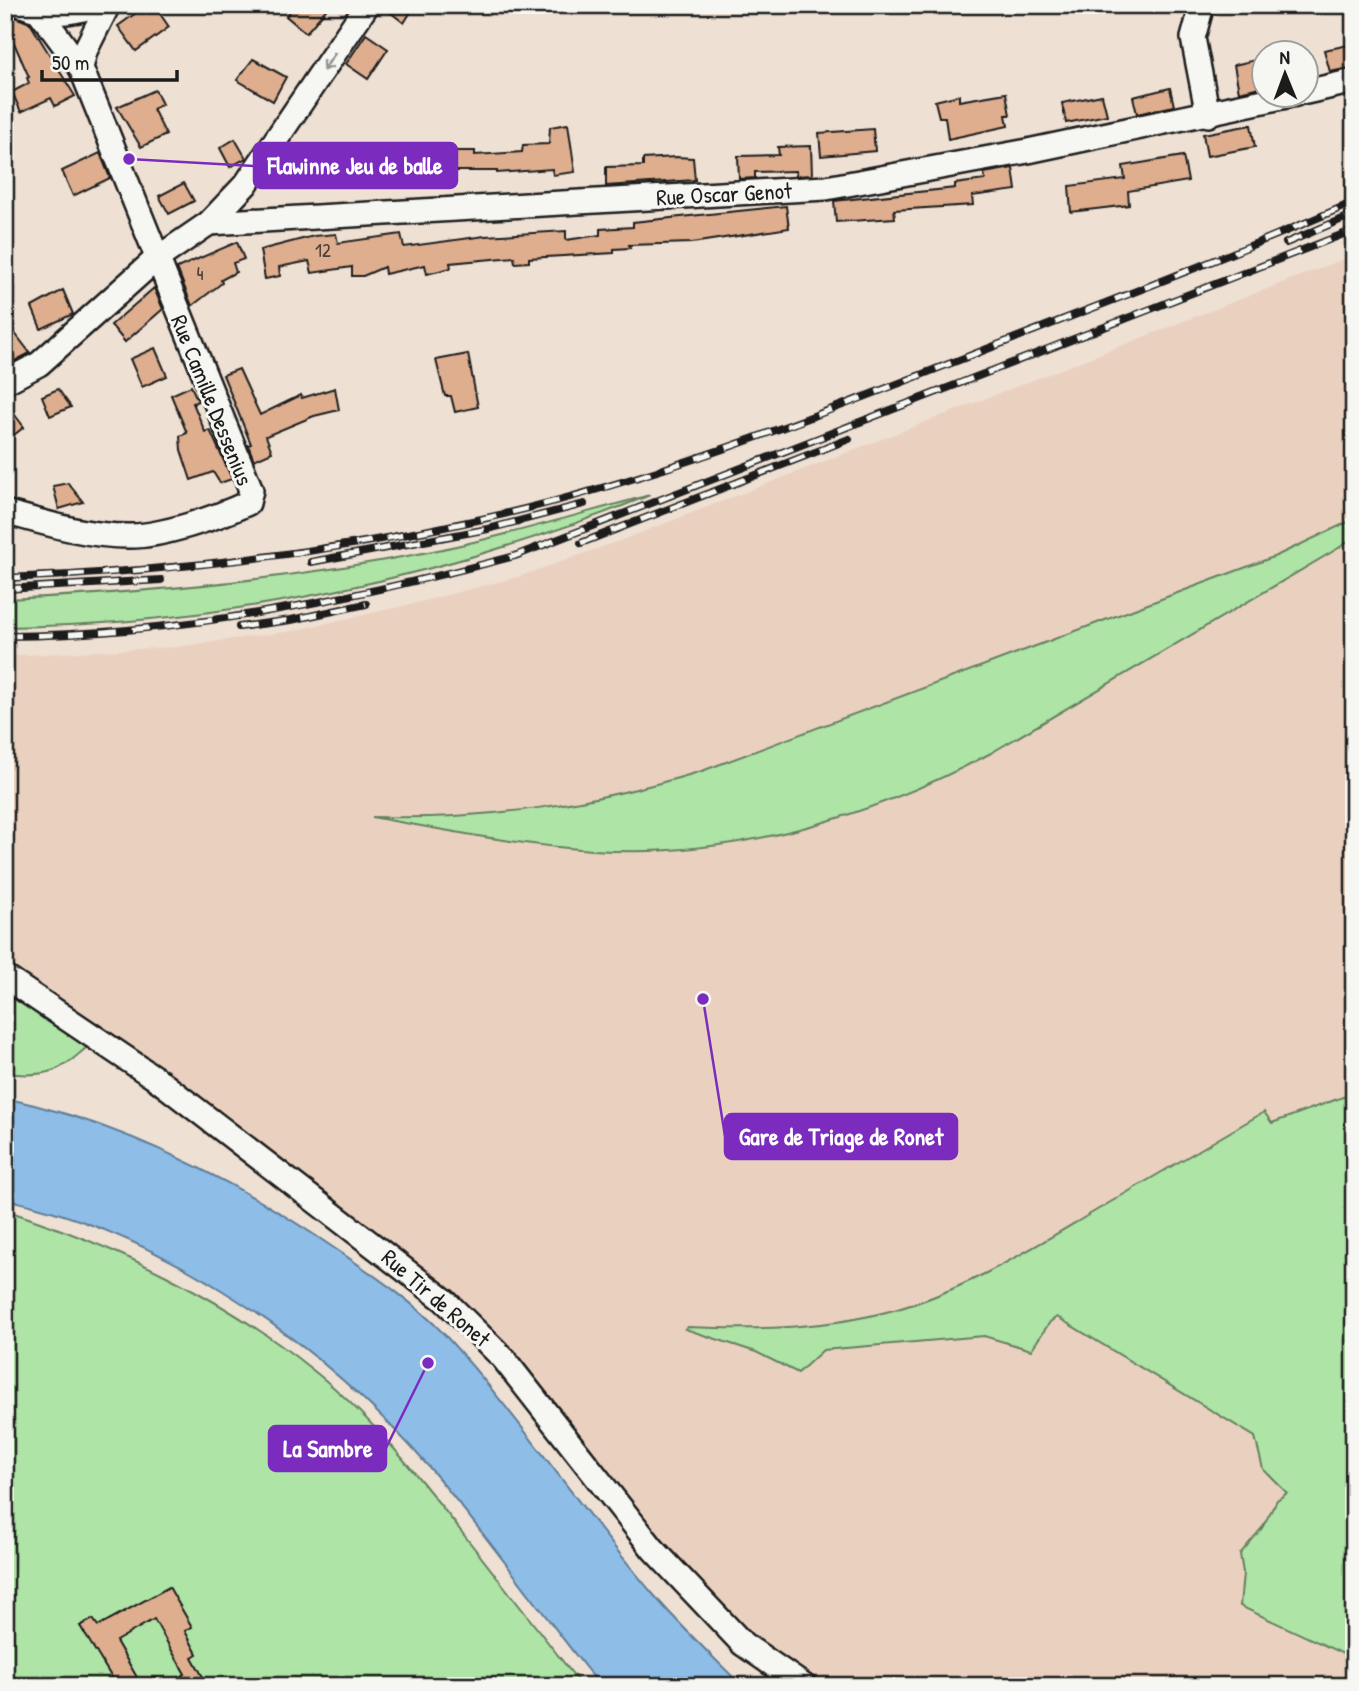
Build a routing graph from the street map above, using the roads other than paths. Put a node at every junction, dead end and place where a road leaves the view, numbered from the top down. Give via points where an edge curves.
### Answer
1 (100, 5) edge
2 (108, 5) edge
3 (367, 5) edge
4 (1202, 5) edge
5 (32, 9) edge
6 (81, 68) junction
7 (1354, 81) edge
8 (1320, 89) edge
9 (1250, 105) edge
10 (1208, 115) junction
11 (209, 223) junction
12 (155, 260) junction
13 (5, 382) edge
14 (5, 512) edge
15 (5, 976) edge
16 (804, 1686) edge

1 - 5 street via 68,13
2 - 6 street
3 -> 11 street via 246,184
4 - 10 street via 1193,38
5 - 6 street
6 - 12 street
7 - 8 street
9 - 10 street, Rue Oscar Genot
10 - 11 street, Rue Oscar Genot via 826,188
11 - 12 street
12 - 13 street via 39,364
12 - 14 street, Rue Camille Dessenius via 251,490 248,503 211,520 130,537 61,528
15 - 16 street, Rue Tir de Ronet via 158,1080 444,1300 503,1358 653,1549 743,1644

